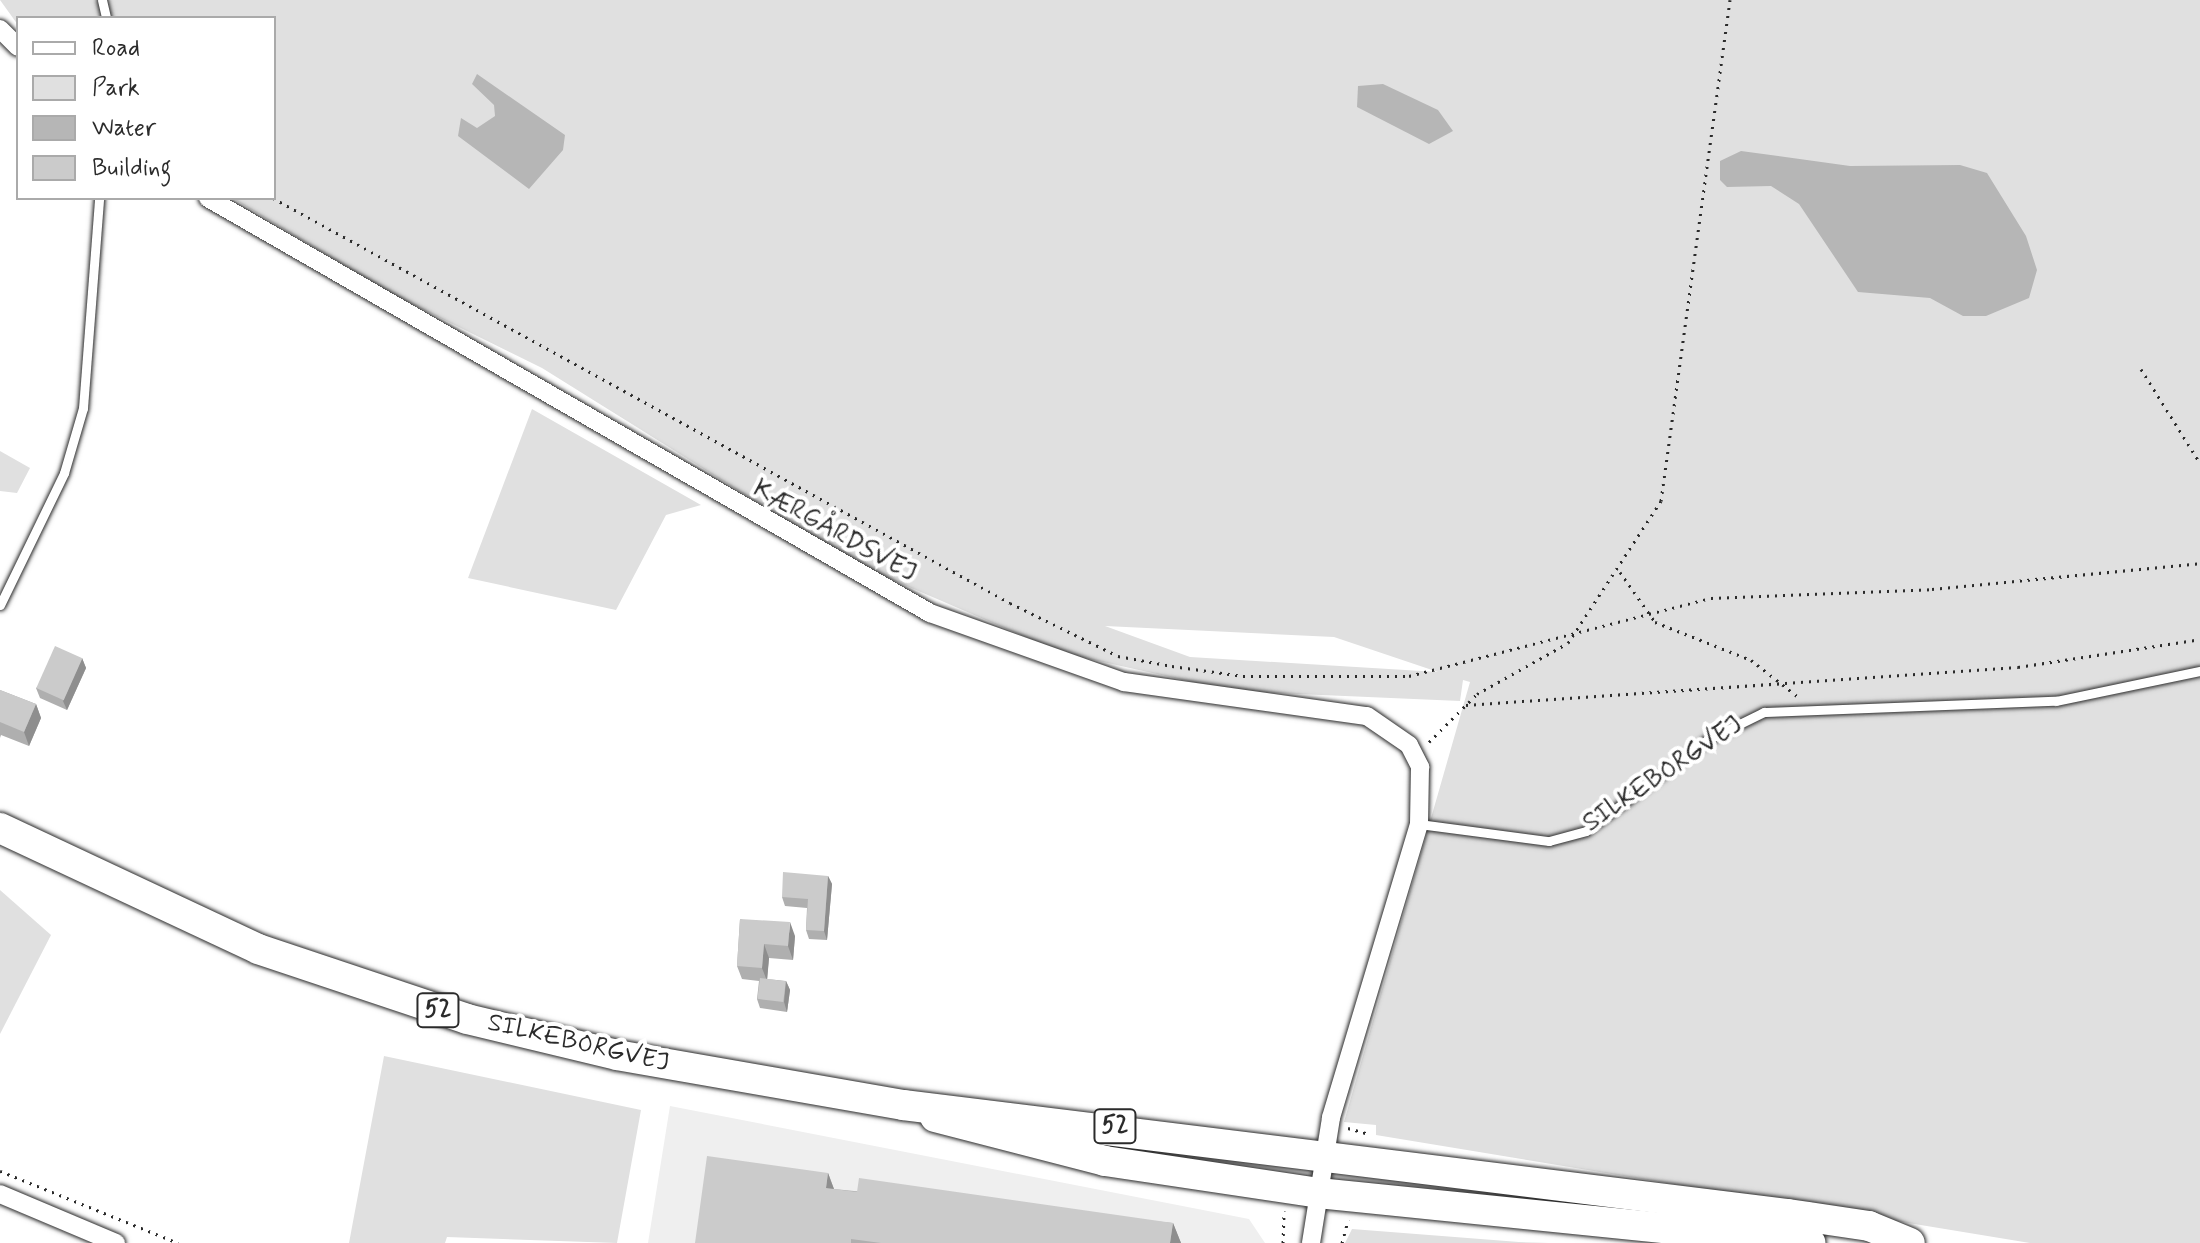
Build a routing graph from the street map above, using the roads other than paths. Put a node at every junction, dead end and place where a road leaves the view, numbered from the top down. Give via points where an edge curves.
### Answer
1 (0, 29) edge
2 (16, 45) edge
3 (99, 200) edge
4 (211, 200) edge
5 (0, 605) edge
6 (2200, 671) edge
7 (1419, 824) junction
8 (0, 828) edge
9 (903, 1105) junction
10 (1325, 1153) junction
11 (1318, 1193) junction
12 (0, 1194) edge
13 (116, 1243) edge
14 (1311, 1243) edge
15 (1810, 1243) edge
16 (1910, 1243) edge

1 - 2 street
3 - 5 lane via 83,408 64,473
4 - 7 street, KÆRGÅRDSVEJ via 930,613 1124,682 1367,716 1390,727 1415,756
6 - 7 lane, SILKEBORGVEJ via 2056,701 1802,707 1735,722 1586,831 1549,841
7 - 10 street
8 - 9 main road, SILKEBORGVEJ / 52 via 258,949 467,1019 617,1055
9 - 10 main road, SILKEBORGVEJ / 52
9 - 11 main road, SILKEBORGVEJ / 52 via 1029,1144
10 - 11 street
10 - 16 main road, SILKEBORGVEJ / 52 via 1842,1222
11 - 14 street
11 - 15 main road, SILKEBORGVEJ / 52
12 - 13 street

